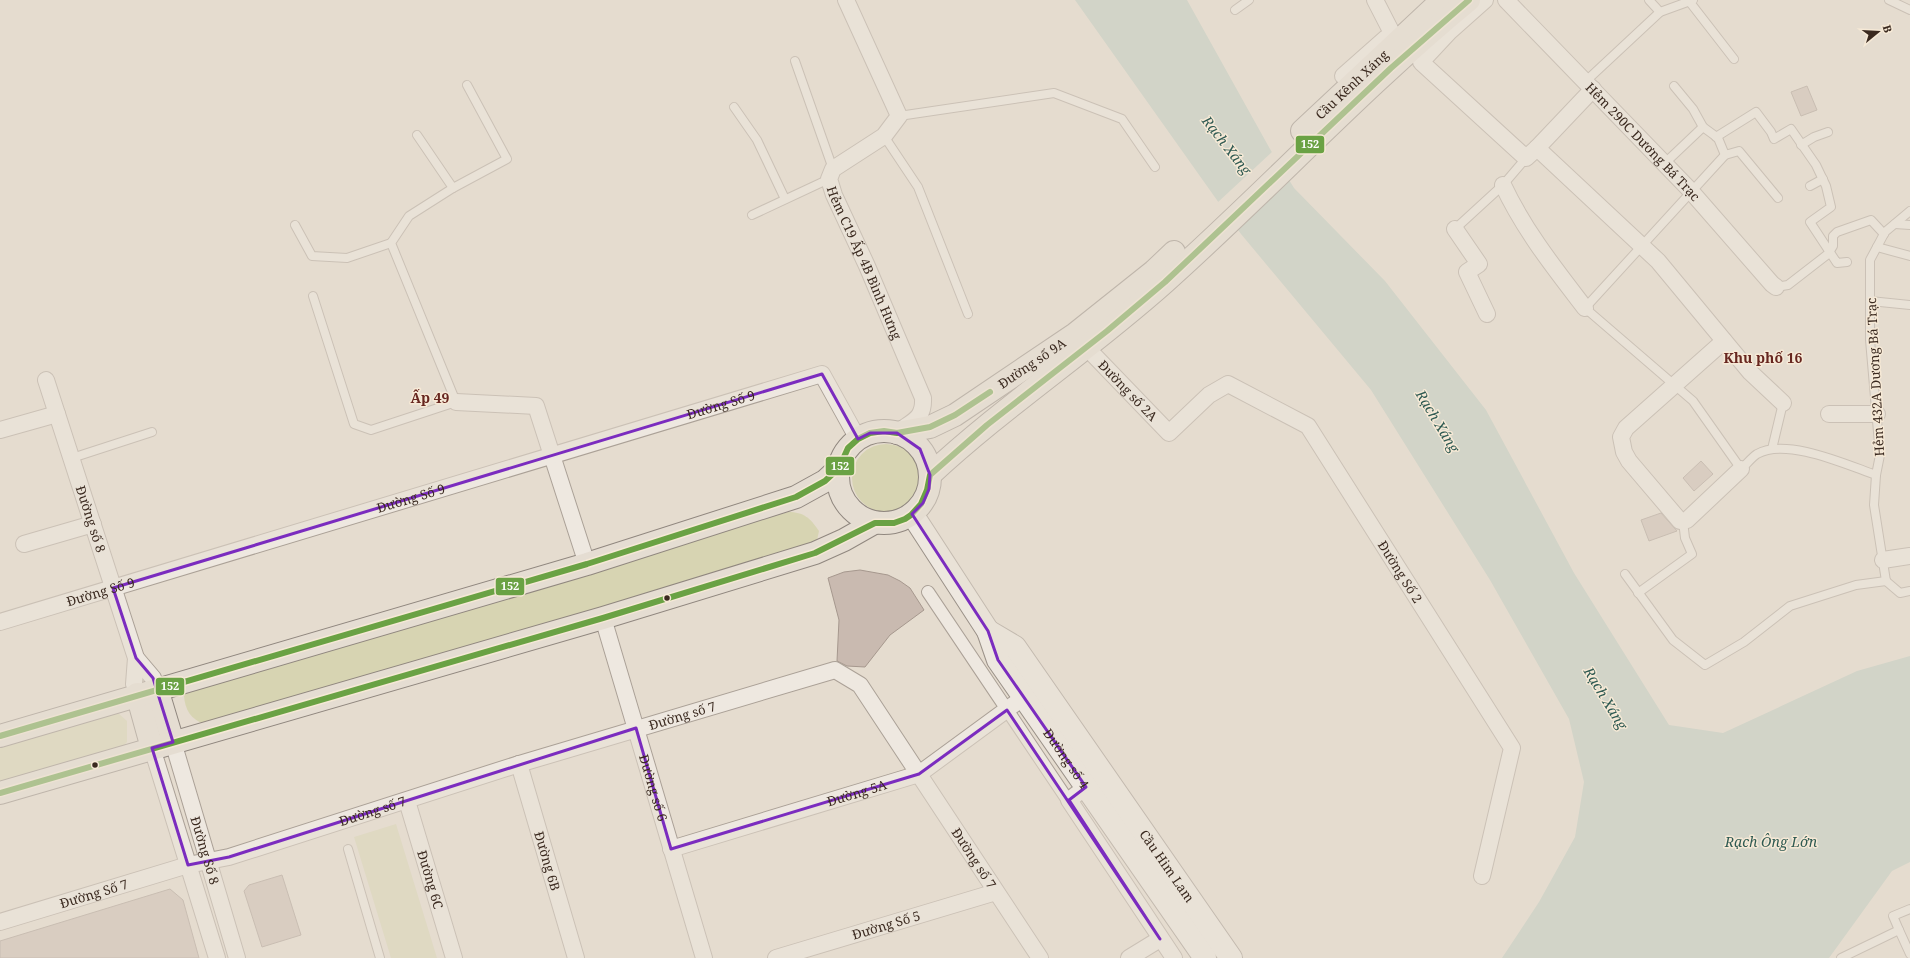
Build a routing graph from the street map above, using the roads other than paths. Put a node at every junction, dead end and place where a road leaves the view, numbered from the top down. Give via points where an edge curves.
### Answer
1 (846, 0) edge
2 (1249, 0) edge
3 (1375, 0) edge
4 (1469, 0) edge
5 (1485, 0) edge
6 (1506, 0) edge
7 (1649, 0) edge
8 (1691, 0) edge
9 (1889, 0) edge
10 (1235, 10) dead end
11 (1434, 10) edge
12 (1910, 10) edge
13 (1660, 12) junction
14 (1392, 33) junction
15 (1734, 59) dead end
16 (795, 61) dead end
17 (1343, 76) dead end
18 (467, 85) dead end
19 (1590, 85) junction
20 (1674, 86) dead end
21 (734, 107) dead end
22 (898, 116) junction
23 (1704, 127) junction
24 (1828, 132) dead end
25 (417, 135) dead end
26 (884, 136) junction
27 (1716, 137) junction
28 (1801, 145) junction
29 (1532, 153) junction
30 (1725, 155) junction
31 (1665, 163) junction
32 (1155, 167) dead end
33 (831, 174) junction
34 (1823, 179) junction
35 (1503, 185) junction
36 (1810, 186) dead end
37 (452, 188) junction
38 (1691, 192) junction
39 (1778, 198) dead end
40 (785, 199) junction
41 (1910, 211) edge
42 (752, 215) dead end
43 (1895, 224) junction
44 (295, 225) dead end
45 (1910, 225) edge
46 (1455, 228) joint
47 (1884, 234) junction
48 (391, 243) junction
49 (1641, 246) junction
50 (1877, 247) junction
51 (1830, 251) junction
52 (1910, 256) edge
53 (1846, 262) dead end
54 (1159, 276) junction
55 (1776, 287) joint
56 (312, 296) dead end
57 (1870, 300) junction
58 (1910, 305) edge
59 (1585, 308) junction
60 (968, 314) dead end
61 (1487, 314) dead end
62 (1724, 341) junction
63 (1087, 348) junction
64 (46, 380) dead end
65 (1675, 386) junction
66 (456, 402) junction
67 (1783, 402) joint
68 (58, 414) junction
69 (1828, 414) dead end
70 (1878, 414) junction
71 (0, 430) edge
72 (152, 432) dead end
73 (897, 433) junction
74 (1168, 433) joint
75 (858, 439) junction
76 (1772, 449) junction
77 (552, 455) junction
78 (72, 458) junction
79 (839, 468) junction
80 (1741, 469) junction
81 (930, 475) junction
82 (1876, 475) junction
83 (912, 514) junction
84 (1683, 522) junction
85 (874, 523) junction
86 (93, 524) junction
87 (24, 544) dead end
88 (1910, 556) edge
89 (1883, 560) junction
90 (587, 564) junction
91 (1625, 574) dead end
92 (1886, 581) junction
93 (113, 588) junction
94 (1910, 591) edge
95 (928, 592) dead end
96 (1638, 593) junction
97 (602, 618) junction
98 (0, 622) edge
99 (988, 631) junction
100 (147, 692) junction
101 (1015, 704) junction
102 (636, 728) junction
103 (0, 736) edge
104 (162, 745) junction
105 (519, 764) junction
106 (1103, 773) joint
107 (919, 774) junction
108 (1086, 787) junction
109 (0, 793) edge
110 (407, 801) junction
111 (348, 849) dead end
112 (671, 849) junction
113 (208, 860) junction
114 (188, 865) junction
115 (1482, 876) dead end
116 (996, 892) junction
117 (1910, 909) edge
118 (0, 922) edge
119 (1899, 930) junction
120 (1158, 936) junction
121 (1910, 954) edge
122 (217, 958) edge
123 (237, 958) edge
124 (380, 958) edge
125 (454, 958) edge
126 (576, 958) edge
127 (704, 958) edge
128 (776, 958) edge
129 (1040, 958) edge
130 (1129, 958) edge
131 (1174, 958) edge
132 (1205, 958) edge
133 (1231, 958) edge
134 (1841, 958) edge

1 - 22 street
2 - 10 lane
3 - 14 street
4 - 11 main road, Cầu Kênh Xáng
5 - 29 street via 1449,32 1421,62
6 - 19 street, Hẻm 290C Dương Bá Trạc
7 - 13 lane
8 - 13 lane
8 - 15 lane
9 - 12 lane
11 - 14 street
11 - 54 main road, Cầu Kênh Xáng
13 - 19 lane
14 - 17 street
16 - 33 lane
18 - 37 lane via 507,158
19 - 29 street
19 - 31 street, Hẻm 290C Dương Bá Trạc
20 - 23 lane
21 - 40 lane via 757,140
22 - 26 street, Hẻm C19 Ấp 4B Bình Hưng
22 - 32 lane via 1054,93 1122,119
23 - 27 lane
23 - 31 lane
24 - 28 lane
25 - 37 lane
26 - 33 street, Hẻm C19 Ấp 4B Bình Hưng
26 - 60 lane via 918,187
27 - 28 lane via 1756,112 1774,139 1791,129
27 - 30 lane via 1722,144
28 - 34 lane
29 - 35 lane
29 - 49 street
30 - 38 lane
30 - 39 lane via 1739,151
31 - 38 street, Hẻm 290C Dương Bá Trạc
33 - 40 lane
33 - 73 street, Hẻm C19 Ấp 4B Bình Hưng via 834,195 923,398 924,410 918,418
34 - 36 lane
34 - 51 lane via 1831,207 1810,222
35 - 46 lane
35 - 59 street via 1539,247
37 - 48 lane via 409,216
38 - 49 lane
38 - 55 street, Hẻm 290C Dương Bá Trạc
40 - 42 lane
41 - 43 lane, Hẻm 432A Dương Bá Trạc
43 - 45 lane
43 - 47 lane, Hẻm 432A Dương Bá Trạc
44 - 48 lane via 312,256 347,258
46 - 61 street via 1479,264 1467,272
47 - 50 lane, Hẻm 432A Dương Bá Trạc
47 - 51 lane via 1871,220 1859,223 1833,236
48 - 66 lane
49 - 59 lane
49 - 62 street via 1658,261
50 - 52 lane
50 - 57 lane, Hẻm 432A Dương Bá Trạc via 1870,260
51 - 53 lane via 1837,263
51 - 55 lane via 1788,285
54 - 63 main road, Đường số 9A
54 - 73 main road, Đường số 9A via 955,416 930,427
56 - 66 lane via 354,424 371,430
57 - 58 lane
57 - 70 lane, Hẻm 432A Dương Bá Trạc via 1870,340
59 - 65 lane
62 - 65 street
62 - 67 street via 1750,372
63 - 74 street, Đường số 2A
63 - 81 main road, Đường số 9A
64 - 68 street, Đường số 8
65 - 80 lane via 1693,401
65 - 84 street via 1626,428 1621,437 1621,445 1629,461
66 - 77 street via 536,406
67 - 76 lane
68 - 71 street
68 - 78 street, Đường số 8
69 - 70 street
70 - 82 lane, Hẻm 432A Dương Bá Trạc via 1880,456
72 - 78 lane
73 - 75 main road via 870,433
73 - 81 main road via 910,439 920,449 927,461
74 - 115 street, Đường Số 2 via 1209,395 1228,384 1308,426 1512,748
75 - 77 street, Đường Số 9 via 822,374
75 - 79 main road via 848,448
76 - 80 lane via 1757,454
76 - 82 lane via 1811,452
77 - 90 street
77 - 93 street, Đường Số 9
78 - 86 street, Đường số 8
79 - 85 main road via 838,483 842,496 850,508
79 - 90 main road via 825,481 796,497
80 - 84 street
81 - 83 main road via 929,489 922,503
82 - 89 lane, Hẻm 432A Dương Bá Trạc via 1874,506
83 - 85 main road via 898,522
83 - 99 main road, Đường số 4
84 - 96 lane via 1685,538 1692,554
85 - 97 main road via 815,553
86 - 87 street
86 - 93 street, Đường số 8
88 - 89 street
89 - 92 lane, Hẻm 432A Dương Bá Trạc
90 - 100 main road
91 - 96 lane
92 - 94 lane via 1900,593
92 - 96 lane via 1856,585 1790,606 1744,642 1705,665 1673,640
93 - 98 street, Đường Số 9
93 - 100 street, Đường số 8 via 136,658 153,678
95 - 101 street
97 - 102 street, Đường số 6
97 - 104 main road
99 - 101 main road, Đường số 4
99 - 106 main road, Đường số 4 via 1015,647
100 - 103 main road
100 - 104 main road
101 - 107 street, Đường 5A
101 - 108 main road, Đường số 4
101 - 120 street
102 - 105 street, Đường số 7
102 - 107 street, Đường số 7 via 835,670 860,685
102 - 112 street, Đường số 6
104 - 109 main road
104 - 113 street, Đường Số 8
104 - 114 street, Đường Số 8
105 - 110 street, Đường số 7
105 - 126 street, Đường 6B
106 - 133 main road, Cầu Him Lam
107 - 112 street, Đường 5A
107 - 116 street, Đường số 7
108 - 120 street, Đường số 4 via 1068,800
108 - 132 main road, Cầu Him Lam
110 - 113 street, Đường số 7 via 229,857
110 - 125 street, Đường 6C
111 - 124 lane
112 - 127 street, Đường số 6
113 - 114 street, Đường số 7
113 - 123 street, Đường Số 8
114 - 118 street, Đường Số 7
114 - 122 street, Đường Số 8
116 - 128 street, Đường Số 5
116 - 129 street, Đường số 7
117 - 119 lane via 1893,916
119 - 121 lane
119 - 134 lane
120 - 130 street
120 - 131 street

